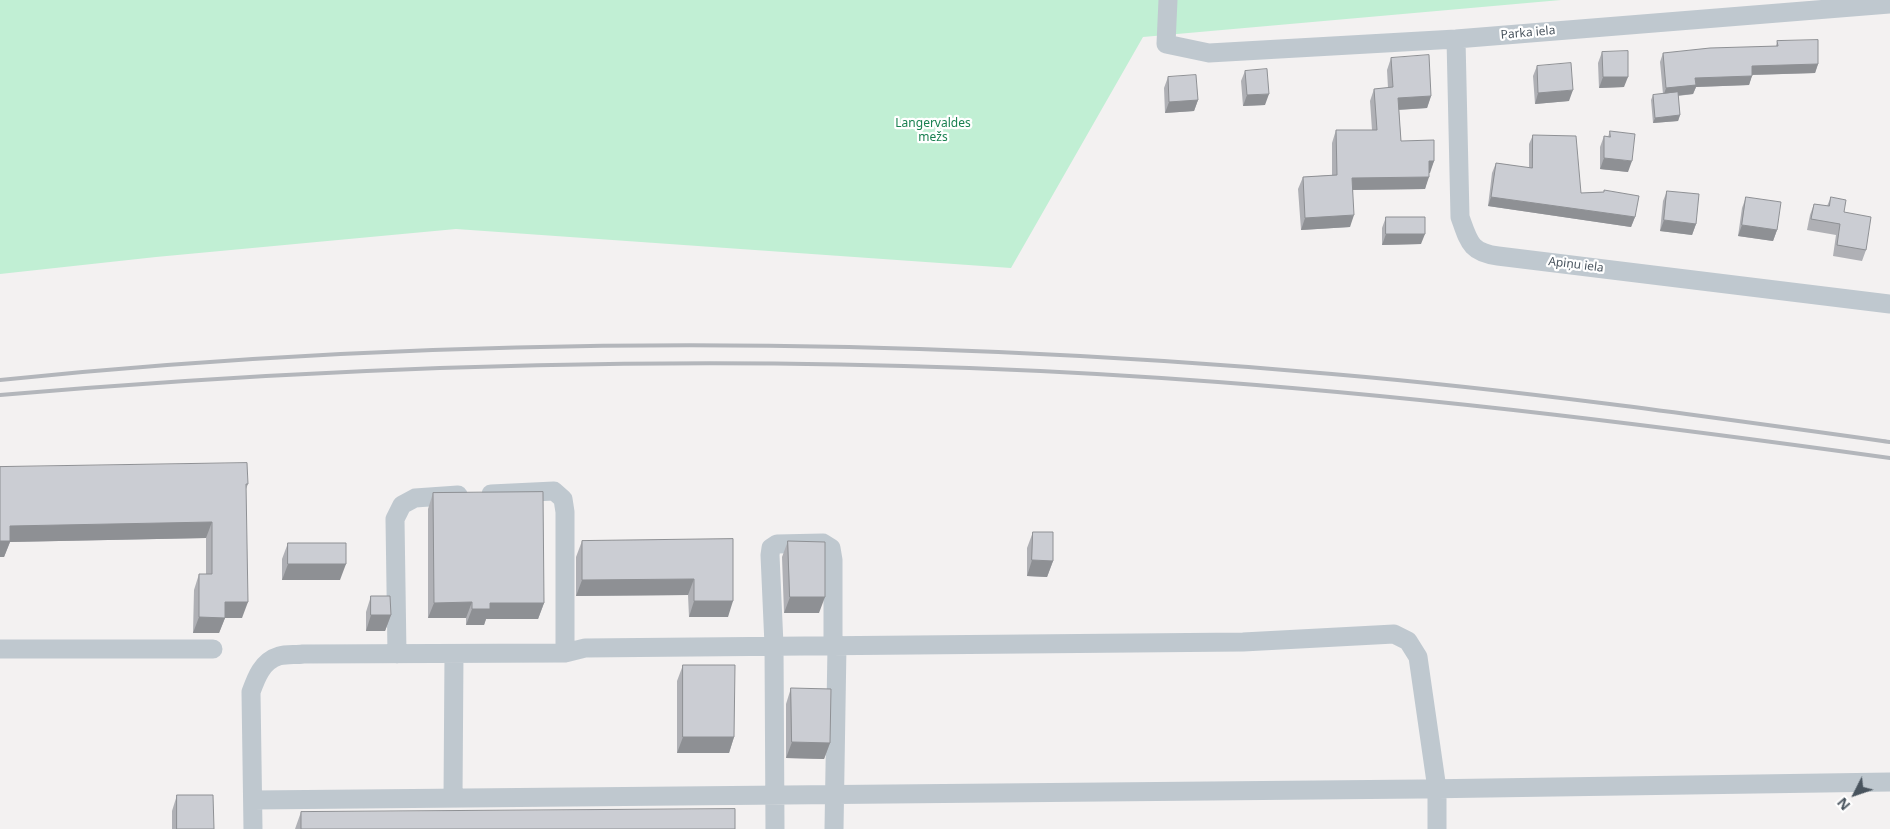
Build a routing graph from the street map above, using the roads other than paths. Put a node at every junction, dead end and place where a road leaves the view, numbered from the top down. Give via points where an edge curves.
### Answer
1 (1168, 0) edge
2 (1890, 4) edge
3 (1456, 39) junction
4 (1890, 304) edge
5 (774, 645) junction
6 (837, 646) junction
7 (0, 649) edge
8 (213, 649) dead end
9 (565, 653) junction
10 (397, 654) junction
11 (454, 654) junction
12 (1890, 782) edge
13 (1437, 789) junction
14 (775, 794) junction
15 (834, 794) junction
16 (453, 798) junction
17 (252, 800) junction
18 (253, 829) edge
19 (775, 829) edge
20 (834, 829) edge
21 (1437, 829) edge

1 - 3 street, Parka iela via 1166,44 1208,53
2 - 3 street, Parka iela
3 - 4 street, Apiņu iela via 1460,217 1475,250 1498,256
5 - 6 street
5 - 6 street via 771,548 777,544 823,543 831,548 832,554 833,638
5 - 9 street via 585,648
5 - 14 street
6 - 13 street via 1243,642 1394,634 1408,641 1418,657
6 - 15 street
7 - 8 street
9 - 10 street via 565,512 563,499 554,491 425,496 402,505 395,519 394,542
9 - 11 street
10 - 11 street
10 - 17 street via 279,656 265,664 256,676 251,692
11 - 16 street
12 - 13 street
13 - 15 street
13 - 21 street
14 - 15 street
14 - 16 street
14 - 19 street
15 - 20 street
16 - 17 street
17 - 18 street

